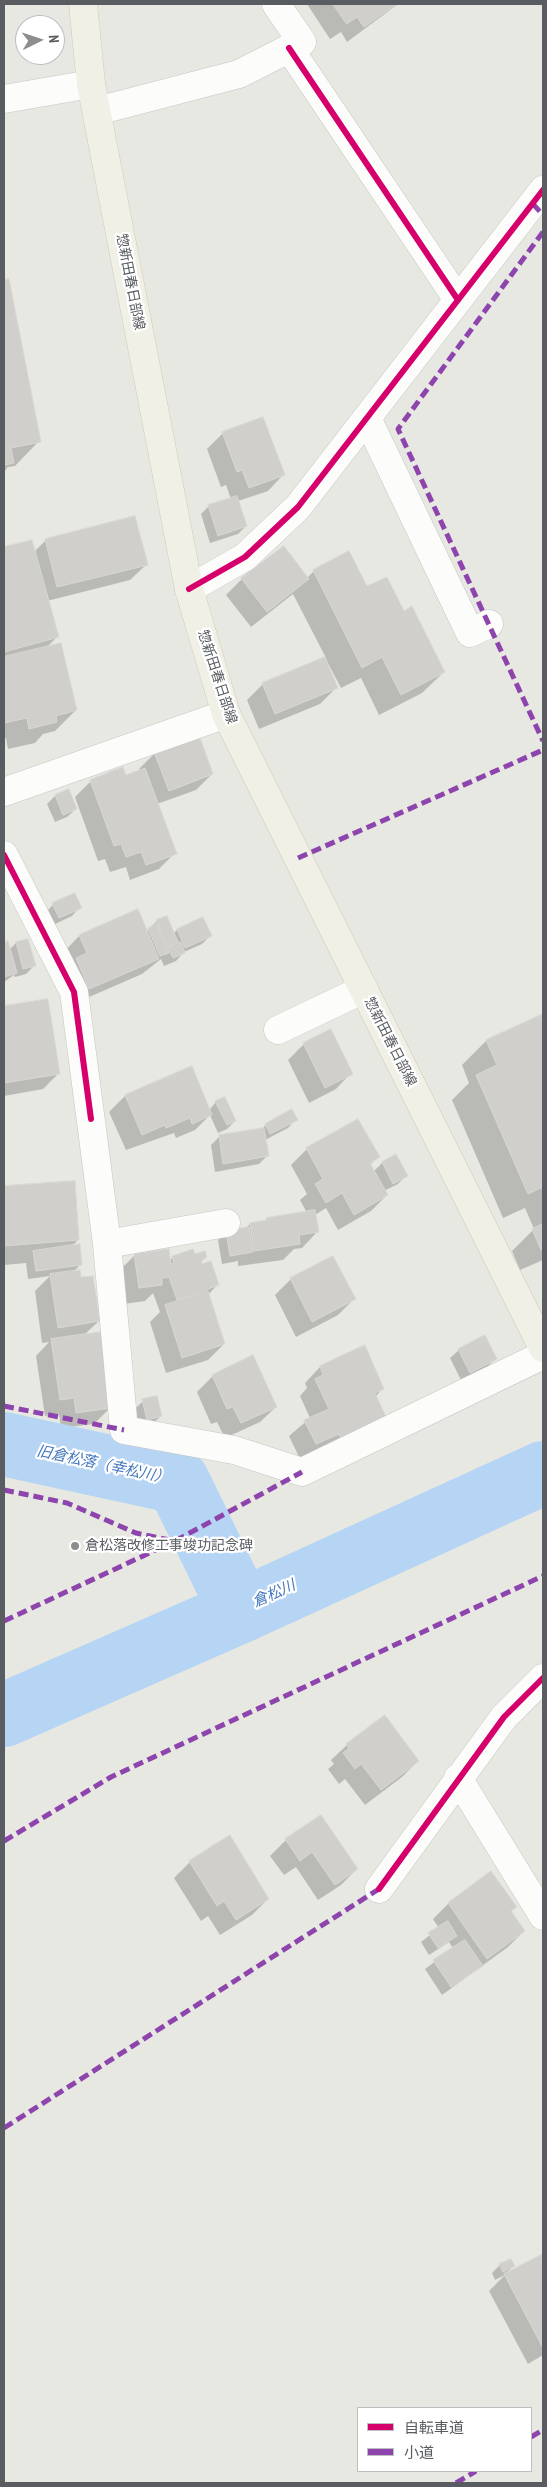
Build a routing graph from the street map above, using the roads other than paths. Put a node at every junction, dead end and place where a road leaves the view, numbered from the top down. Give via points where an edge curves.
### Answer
1 (84, 4) edge
2 (276, 4) edge
3 (290, 48) junction
4 (91, 84) junction
5 (4, 99) edge
6 (97, 111) junction
7 (543, 190) edge
8 (458, 300) junction
9 (366, 418) junction
10 (189, 589) junction
11 (489, 624) dead end
12 (226, 714) junction
13 (4, 792) edge
14 (4, 855) edge
15 (364, 989) junction
16 (278, 1030) dead end
17 (226, 1223) dead end
18 (107, 1244) junction
19 (543, 1348) edge
20 (543, 1355) edge
21 (543, 1678) edge
22 (458, 1778) junction
23 (379, 1889) dead end
24 (543, 1916) edge

1 - 4 main road, 惣新田春日部線
2 - 3 street via 302,42
3 - 6 street via 239,74
3 - 8 street
4 - 5 street
4 - 6 main road, 惣新田春日部線
6 - 10 main road, 惣新田春日部線
7 - 8 street
8 - 9 street
9 - 10 street via 298,507 245,557
9 - 11 street via 470,633
10 - 12 main road, 惣新田春日部線
12 - 13 street
12 - 15 main road, 惣新田春日部線
14 - 18 street via 74,992
15 - 16 street
15 - 19 main road, 惣新田春日部線
17 - 18 street
18 - 20 street via 124,1430 234,1450 302,1472
21 - 22 street via 504,1717
22 - 23 street
22 - 24 street

